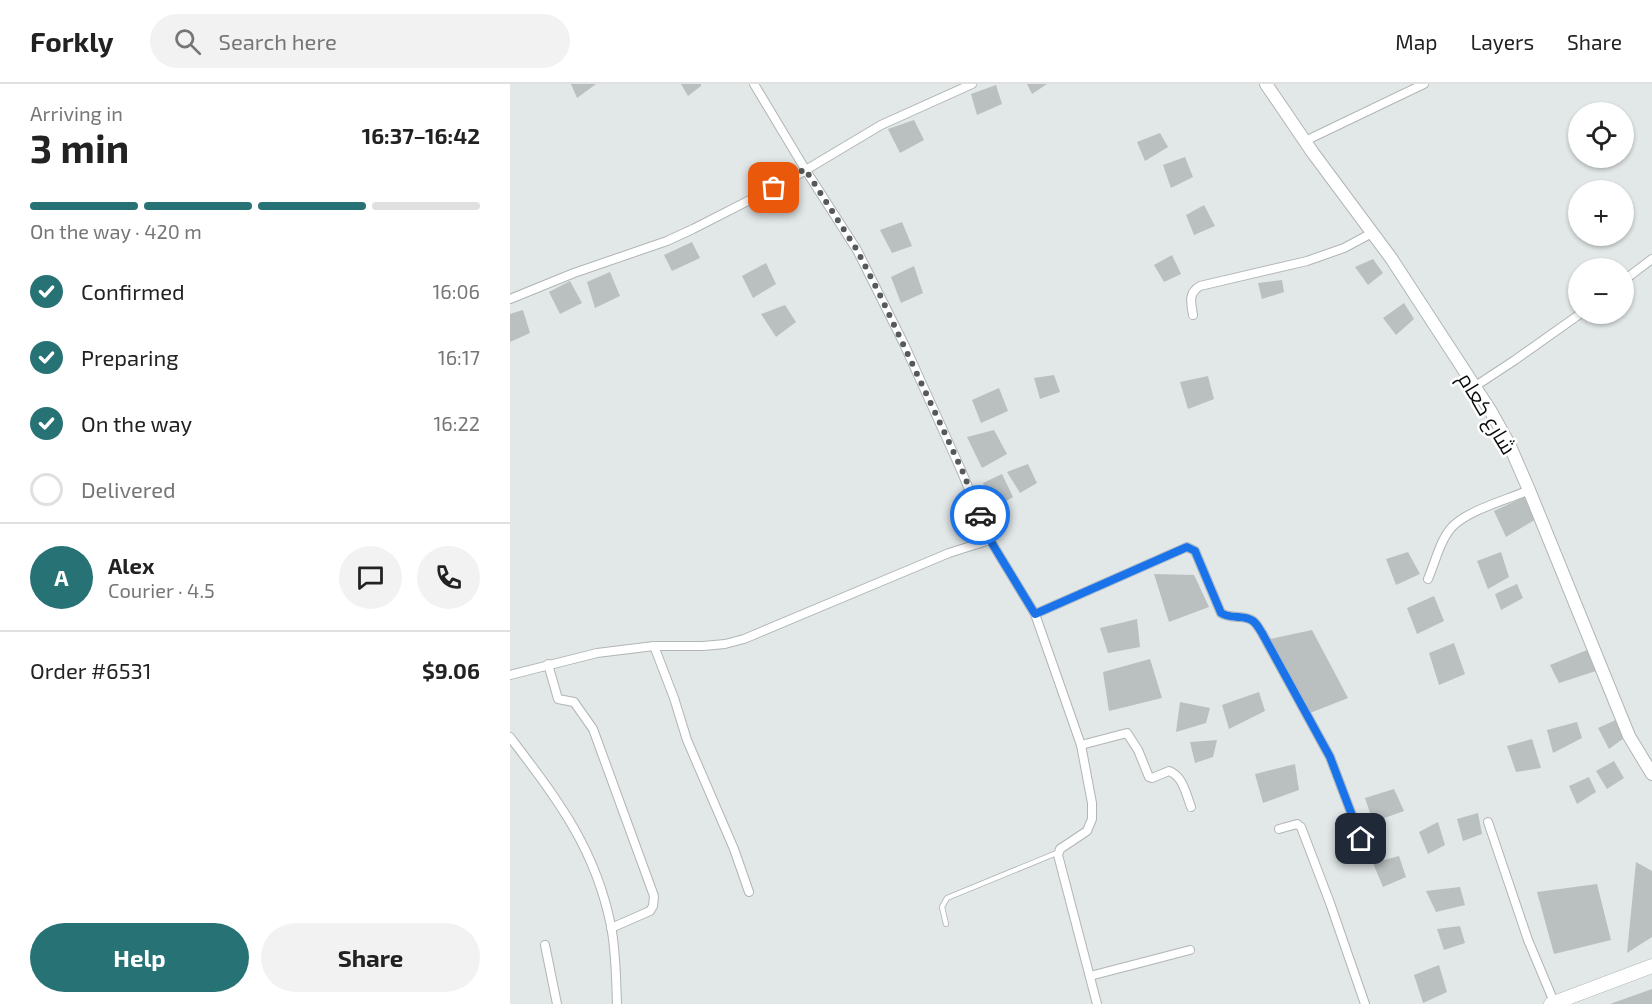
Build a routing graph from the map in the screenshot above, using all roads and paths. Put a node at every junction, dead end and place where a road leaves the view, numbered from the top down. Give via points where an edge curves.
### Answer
1 (754, 84) edge
2 (972, 84) edge
3 (1266, 84) edge
4 (1424, 84) edge
5 (1305, 141) junction
6 (805, 169) junction
7 (1372, 233) junction
8 (1652, 259) edge
9 (1634, 273) edge
10 (510, 300) edge
11 (1193, 315) dead end
12 (1568, 322) edge
13 (1474, 387) junction
14 (1529, 490) junction
15 (990, 540) junction
16 (1428, 579) dead end
17 (1035, 614) junction
18 (654, 646) junction
19 (548, 664) junction
20 (510, 675) edge
21 (510, 737) edge
22 (1081, 746) junction
23 (1652, 774) edge
24 (1191, 807) dead end
25 (1488, 822) dead end
26 (1279, 829) dead end
27 (1361, 839) dead end
28 (1059, 852) junction
29 (749, 892) dead end
30 (946, 924) dead end
31 (611, 928) junction
32 (544, 945) dead end
33 (1190, 950) dead end
34 (1652, 966) edge
35 (1090, 976) junction
36 (1552, 1003) edge
37 (557, 1004) edge
38 (617, 1004) edge
39 (1097, 1004) edge
40 (1365, 1004) edge

1 - 6 street
2 - 6 street via 881,125
3 - 5 street, شارع كعام
4 - 5 street
5 - 7 street, شارع كعام
6 - 10 street via 668,241
6 - 15 street via 857,250 880,295 962,470
7 - 11 street via 1307,261 1200,286 1190,298
7 - 13 street, شارع كعام
8 - 9 street
12 - 13 street
13 - 14 street, شارع كعام via 1509,444
14 - 16 street via 1464,517 1451,528
14 - 23 street, شارع كعام via 1619,714
15 - 17 street
15 - 18 street via 744,639 703,646
17 - 22 street
17 - 27 street via 1187,547 1195,551 1221,613 1228,618 1253,621 1262,633 1330,757
18 - 19 street
18 - 29 street via 687,740
19 - 20 street
19 - 31 street via 558,699 574,702 593,729 654,896 650,911
21 - 31 street via 564,809 582,840 603,894
22 - 24 street via 1127,733 1149,777 1174,773
22 - 28 street via 1092,819 1085,834
25 - 36 street
26 - 40 street via 1297,824 1301,827
28 - 30 lane via 947,898 942,907
28 - 35 street
31 - 38 street
32 - 37 street
33 - 35 street
34 - 36 main road
35 - 39 street

